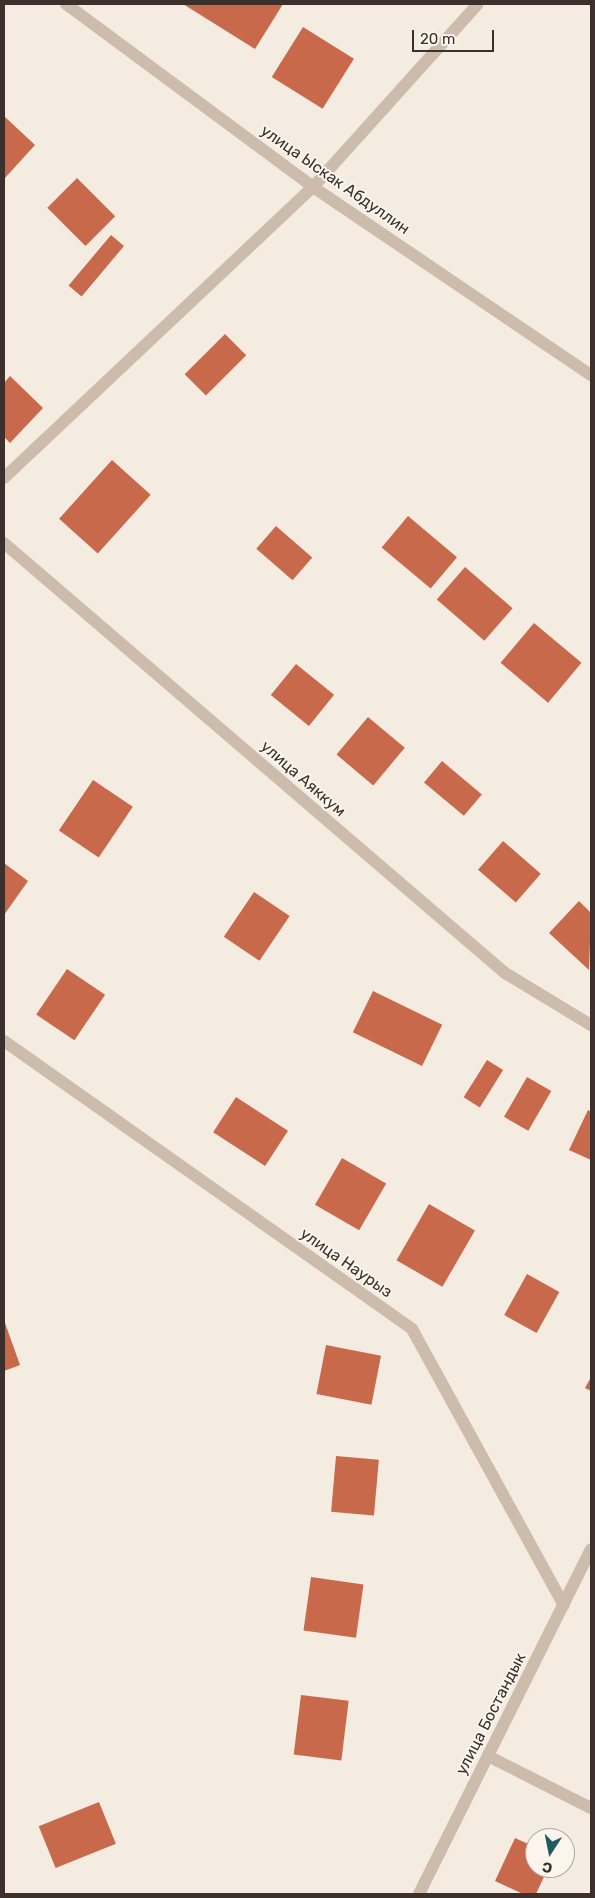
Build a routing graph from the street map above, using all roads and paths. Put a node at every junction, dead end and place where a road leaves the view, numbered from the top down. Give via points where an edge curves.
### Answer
1 (66, 4) edge
2 (478, 4) edge
3 (314, 187) junction
4 (591, 375) edge
5 (4, 478) edge
6 (4, 543) edge
7 (591, 1025) edge
8 (4, 1041) edge
9 (591, 1549) edge
10 (564, 1605) junction
11 (488, 1756) junction
12 (591, 1808) edge
13 (419, 1894) edge

1 - 3 street, улица Ыскак Абдуллин
2 - 3 street
3 - 4 street, улица Ыскак Абдуллин
3 - 5 street
6 - 7 street, улица Аяккум via 505,973
8 - 10 street, улица Наурыз via 412,1329
9 - 10 street, улица Бостандык
10 - 11 street, улица Бостандык
11 - 12 street
11 - 13 street, улица Бостандык

